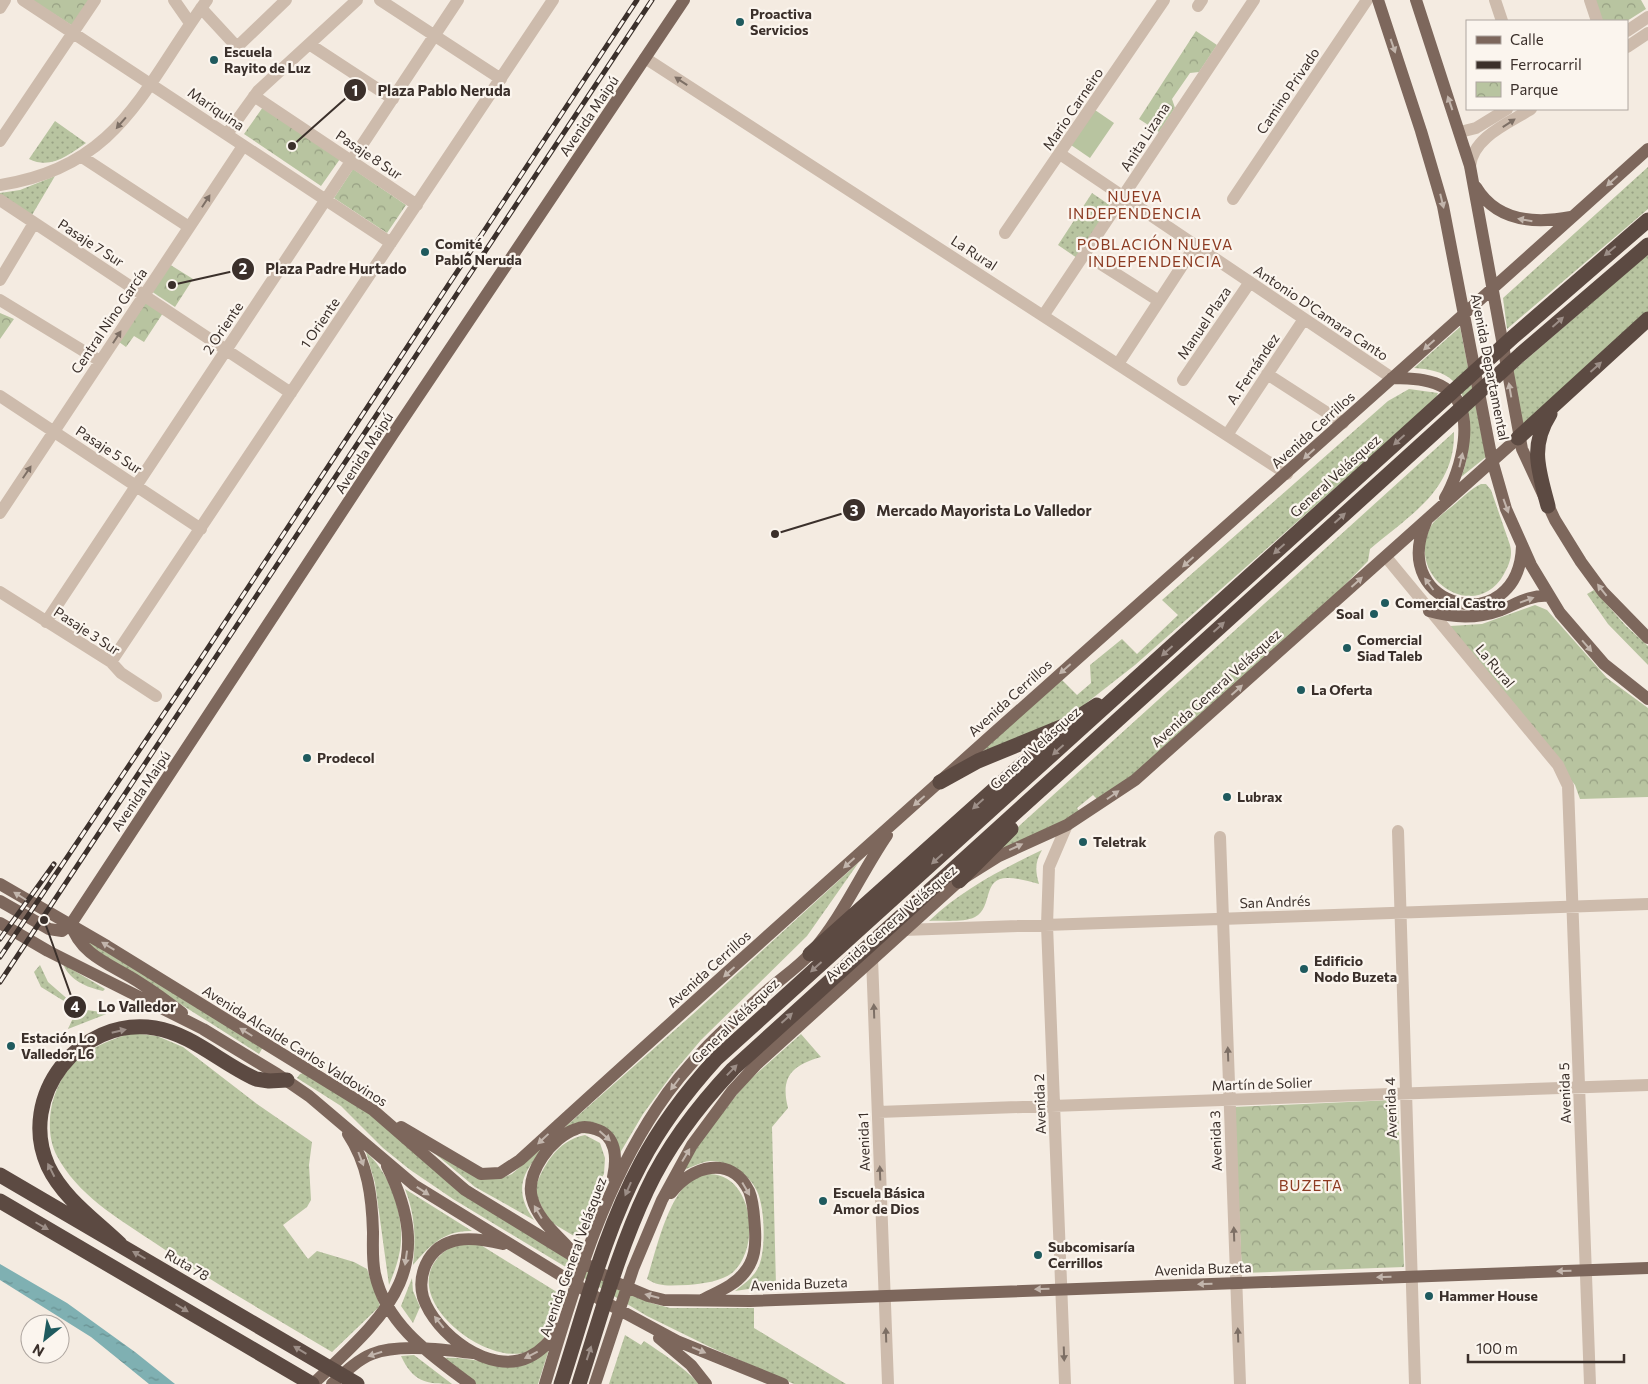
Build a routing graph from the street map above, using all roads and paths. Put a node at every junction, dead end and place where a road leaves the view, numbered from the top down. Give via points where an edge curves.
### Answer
1 (5, 0) edge
2 (23, 0) edge
3 (95, 0) edge
4 (174, 0) edge
5 (286, 0) edge
6 (357, 0) edge
7 (380, 0) edge
8 (458, 0) edge
9 (553, 0) edge
10 (684, 0) edge
11 (1164, 0) edge
12 (1254, 0) edge
13 (1367, 0) edge
14 (1378, 0) edge
15 (1416, 0) edge
16 (1495, 0) edge
17 (1590, 0) edge
18 (204, 4) edge
19 (0, 8) edge
20 (1648, 17) edge
21 (1502, 20) edge
22 (1597, 20) edge
23 (190, 23) junction
24 (1628, 30) edge
25 (73, 33) junction
26 (1648, 33) edge
27 (434, 36) junction
28 (310, 44) junction
29 (1628, 46) edge
30 (646, 58) junction
31 (501, 79) junction
32 (150, 84) junction
33 (254, 96) junction
34 (393, 99) junction
35 (1505, 110) edge
36 (1529, 110) edge
37 (1460, 132) junction
38 (227, 134) junction
39 (0, 141) edge
40 (243, 146) junction
41 (1648, 148) edge
42 (1060, 154) junction
43 (82, 157) junction
44 (351, 161) junction
45 (1470, 166) junction
46 (1474, 182) junction
47 (0, 185) edge
48 (1123, 197) junction
49 (1233, 199) dead end
50 (0, 200) edge
51 (326, 200) junction
52 (417, 205) junction
53 (1573, 216) junction
54 (1648, 220) edge
55 (34, 223) junction
56 (189, 227) junction
57 (1005, 233) dead end
58 (391, 243) junction
59 (1648, 245) edge
60 (1195, 246) junction
61 (1096, 260) dead end
62 (0, 280) edge
63 (1250, 282) junction
64 (1493, 289) junction
65 (144, 296) junction
66 (0, 300) edge
67 (1159, 301) junction
68 (1465, 312) junction
69 (1044, 316) junction
70 (1304, 319) junction
71 (1648, 320) edge
72 (226, 350) junction
73 (100, 362) junction
74 (1118, 364) junction
75 (1267, 374) junction
76 (1392, 378) junction
77 (1183, 380) dead end
78 (291, 393) junction
79 (0, 396) edge
80 (1560, 400) junction
81 (1343, 423) junction
82 (54, 432) junction
83 (1227, 435) junction
84 (1518, 438) junction
85 (1492, 460) junction
86 (1287, 474) junction
87 (136, 486) junction
88 (5, 496) edge
89 (1441, 505) junction
90 (1548, 506) junction
91 (0, 513) edge
92 (1428, 517) junction
93 (201, 529) junction
94 (1522, 546) junction
95 (1386, 556) junction
96 (0, 592) edge
97 (1549, 596) junction
98 (1429, 611) junction
99 (46, 622) junction
100 (1647, 636) edge
101 (111, 662) junction
102 (1126, 688) junction
103 (156, 696) dead end
104 (1648, 699) edge
105 (1066, 724) junction
106 (1094, 741) junction
107 (940, 782) junction
108 (1569, 801) joint
109 (899, 819) junction
110 (1066, 826) junction
111 (1398, 831) dead end
112 (1220, 837) dead end
113 (959, 881) junction
114 (0, 884) edge
115 (0, 901) edge
116 (1648, 904) edge
117 (1573, 907) junction
118 (1400, 913) junction
119 (1223, 919) junction
120 (0, 923) edge
121 (71, 924) junction
122 (1048, 924) junction
123 (902, 930) junction
124 (810, 954) junction
125 (872, 958) junction
126 (203, 1029) junction
127 (287, 1080) junction
128 (1648, 1085) edge
129 (1580, 1088) junction
130 (1406, 1094) junction
131 (1229, 1100) junction
132 (1055, 1106) junction
133 (373, 1110) junction
134 (878, 1112) junction
135 (336, 1118) junction
136 (384, 1161) junction
137 (0, 1175) edge
138 (607, 1198) junction
139 (0, 1202) edge
140 (648, 1230) junction
141 (120, 1244) junction
142 (512, 1246) junction
143 (582, 1262) junction
144 (1648, 1268) edge
145 (1586, 1270) junction
146 (1412, 1276) junction
147 (1236, 1282) junction
148 (1062, 1288) junction
149 (884, 1296) junction
150 (700, 1301) junction
151 (564, 1321) junction
152 (640, 1322) junction
153 (476, 1353) junction
154 (603, 1359) junction
155 (312, 1384) edge
156 (332, 1384) edge
157 (357, 1384) edge
158 (470, 1384) edge
159 (545, 1384) edge
160 (561, 1384) edge
161 (579, 1384) edge
162 (595, 1384) edge
163 (601, 1384) edge
164 (706, 1384) edge
165 (783, 1384) edge
166 (888, 1384) edge
167 (1065, 1384) edge
168 (1240, 1384) edge
169 (1415, 1384) edge
170 (1590, 1384) edge

1 - 19 street
2 - 25 street, Mariquina
3 - 25 street
4 - 23 street
5 - 18 street via 237,47
6 - 28 street
7 - 27 street
8 - 27 street, 2 Oriente
9 - 31 street, 1 Oriente
10 - 30 main road, Avenida Maipú
11 - 42 street, Mario Carneiro
12 - 48 street, Anita Lizana
13 - 49 street, Camino Privado
14 -> 68 main road, Avenida Departamental via 1434,170
37 -> 15 main road, Avenida Departamental
16 - 21 street
17 - 22 street
18 - 23 street
20 - 24 street
23 - 32 street
25 - 32 street, Mariquina
25 - 39 street
26 - 29 street
27 - 31 street
27 - 34 street, 2 Oriente
28 - 33 street
28 - 34 street
69 -> 30 street, La Rural
30 - 121 main road, Avenida Maipú
31 - 52 street, 1 Oriente
32 - 38 street, Mariquina
32 -> 43 street via 118,128
33 - 38 street
33 - 44 street, Pasaje 8 Sur
34 - 44 street, 2 Oriente
35 - 37 street via 1476,128
45 -> 36 street via 1475,150 1484,139
37 - 45 main road, Avenida Departamental
38 - 40 street, Mariquina
40 - 51 street, Mariquina
56 -> 40 street, Central Nino García
41 -> 53 main road, Avenida Cerrillos
42 - 48 street, Antonio D'Camara Canto
42 - 57 street, Mario Carneiro
43 - 47 street via 41,175
43 - 56 street
44 - 51 street, 2 Oriente
44 - 52 street, Pasaje 8 Sur
45 - 46 main road, Avenida Departamental
53 -> 46 main road via 1538,222 1513,217 1490,204
46 - 64 main road, Avenida Departamental
48 - 60 street, Antonio D'Camara Canto
48 - 69 street, Anita Lizana
50 - 55 street, Pasaje 7 Sur
51 - 58 street, Mariquina
51 - 72 street, 2 Oriente
52 - 58 street, 1 Oriente
53 - 64 main road, Avenida Cerrillos
54 -> 102 highway, General Velásquez via 1513,337
55 - 62 street
55 - 65 street, Pasaje 7 Sur
56 - 65 street, Central Nino García
58 - 78 street, 1 Oriente
106 -> 59 highway via 1521,354
60 - 63 street, Antonio D'Camara Canto
60 - 67 street
61 - 67 street
63 - 70 street, Antonio D'Camara Canto
63 - 77 street, Manuel Plaza
64 - 68 main road, Avenida Cerrillos
84 -> 64 main road, Avenida Departamental
65 - 72 street, Pasaje 7 Sur
73 -> 65 street, Central Nino García
66 - 73 street
67 - 74 street
68 -> 76 main road, Avenida Cerrillos
68 - 85 main road, Avenida Departamental
69 - 74 street, La Rural
70 - 75 street, A. Fernández
70 - 76 street, Antonio D'Camara Canto
80 -> 71 highway
72 - 78 street, Pasaje 7 Sur
72 - 87 street, 2 Oriente
73 - 82 street, Central Nino García
74 - 83 street, La Rural
75 - 81 street
75 - 83 street, A. Fernández
76 - 81 main road, Avenida Cerrillos
89 -> 76 main road via 1457,475 1462,456 1464,431 1460,407 1451,393 1437,384
78 - 93 street, 1 Oriente
79 - 82 street, Pasaje 5 Sur
80 - 84 highway
80 - 90 highway via 1537,442 1539,469
81 -> 86 main road, Avenida Cerrillos
82 - 87 street, Pasaje 5 Sur
88 -> 82 street, Central Nino García
83 - 86 street, La Rural
84 - 85 main road, Avenida General Velásquez
84 - 90 main road, Avenida Departamental
85 - 89 main road, Avenida General Velásquez
85 -> 94 main road, Avenida Departamental via 1506,509
86 -> 107 main road, Avenida Cerrillos
87 - 93 street, Pasaje 5 Sur
87 - 99 street, 2 Oriente
88 - 91 street, Central Nino García
89 - 92 main road, Avenida General Velásquez
100 -> 90 main road, Avenida Departamental via 1603,592
94 -> 92 main road via 1517,576 1503,593 1480,604 1454,602 1430,587 1420,567 1419,542
92 - 95 main road, Avenida General Velásquez
93 - 101 street, 1 Oriente
94 - 97 main road, Avenida Departamental
95 - 98 street, La Rural
110 -> 95 main road, Avenida General Velásquez via 1135,780
96 - 99 street, Pasaje 3 Sur
98 -> 97 main road via 1474,617 1537,596
97 -> 104 main road, Avenida Departamental via 1595,655 1615,675
98 - 108 street, La Rural via 1558,765 1565,779
99 - 101 street, Pasaje 3 Sur
101 - 103 street, Pasaje 3 Sur via 121,673
102 - 105 highway
102 -> 160 highway, General Velásquez via 716,1059 682,1099 653,1142 620,1207
105 - 107 highway via 978,761
105 -> 124 highway
106 - 113 highway
161 -> 106 highway via 637,1214 675,1141 717,1086 750,1051
107 -> 109 main road, Avenida Cerrillos
108 - 117 street, Avenida 5
109 - 124 main road, Avenida General Velásquez
109 -> 133 main road, Avenida Cerrillos via 520,1160 505,1170 489,1174 474,1171
113 -> 110 main road, Avenida General Velásquez via 998,856
110 - 122 street, Avenida 2 via 1049,867
111 - 118 street, Avenida 4
112 - 119 street, Avenida 3
113 - 123 main road, Avenida General Velásquez
121 -> 114 main road, Avenida Alcalde Carlos Valdovinos
115 - 121 main road via 52,930 62,931
116 - 117 street, San Andrés
117 - 118 street, San Andrés
117 - 129 street, Avenida 5
118 - 119 street, San Andrés
118 - 130 street, Avenida 4
119 - 122 street, San Andrés
131 -> 119 street, Avenida 3
120 - 126 main road via 56,956
121 - 126 main road via 76,939 91,953 163,998
133 -> 121 main road, Avenida Alcalde Carlos Valdovinos
122 - 123 street, San Andrés
122 - 132 street, Avenida 2
123 - 125 main road, Avenida General Velásquez
124 -> 138 main road, Avenida General Velásquez via 726,1028 687,1068 640,1134
134 -> 125 street, Avenida 1
140 -> 125 main road, Avenida General Velásquez via 683,1160 724,1100
126 - 127 main road
127 - 135 main road
141 -> 127 highway via 63,1190 52,1174 42,1147 39,1128 41,1108 51,1082 68,1058 99,1036 129,1028 152,1027 180,1036 256,1078
128 - 129 street, Martín de Solier
129 - 130 street, Martín de Solier
129 - 145 street, Avenida 5
130 - 131 street, Martín de Solier
130 - 146 street, Avenida 4
131 - 132 street, Martín de Solier
147 -> 131 street, Avenida 3
132 - 134 street, Martín de Solier
132 - 148 street, Avenida 2
133 - 143 main road, Avenida Alcalde Carlos Valdovinos via 464,1190
149 -> 134 street, Avenida 1
135 - 136 main road
135 -> 158 main road via 358,1151 368,1178 374,1266 382,1295 392,1314 414,1341
136 -> 142 main road via 414,1185
136 -> 155 main road via 406,1216 407,1242 398,1289 384,1312
137 - 141 highway, Ruta 78
143 -> 138 main road via 536,1209 530,1192 533,1172 545,1154 574,1129 598,1130 609,1138 616,1154
138 - 151 main road, Avenida General Velásquez
139 -> 155 highway
140 -> 150 main road via 674,1189 691,1173 705,1168 720,1168 734,1174 744,1184 751,1197 754,1216 752,1261 735,1282
140 - 154 main road, Avenida General Velásquez
157 -> 141 highway, Ruta 78
142 - 152 main road
153 -> 142 main road via 448,1332 432,1314 422,1291 424,1269 437,1249 457,1239
150 -> 143 main road, Avenida Alcalde Carlos Valdovinos via 648,1296 617,1283
144 - 145 main road, Avenida Buzeta
145 -> 146 main road, Avenida Buzeta
145 - 170 street, Avenida 5
146 -> 147 main road, Avenida Buzeta
146 - 169 street, Avenida 4
147 -> 148 main road, Avenida Buzeta
168 -> 147 street, Avenida 3
148 -> 149 main road, Avenida Buzeta
148 -> 167 street, Avenida 2
149 - 150 main road, Avenida Buzeta
166 -> 149 street, Avenida 1
151 -> 153 main road via 546,1345 528,1357 503,1360
151 - 159 main road, Avenida General Velásquez
152 - 164 main road via 682,1357
152 -> 165 main road
153 -> 156 main road via 392,1350 373,1354 352,1366
154 - 162 main road, Avenida General Velásquez
154 - 163 main road

